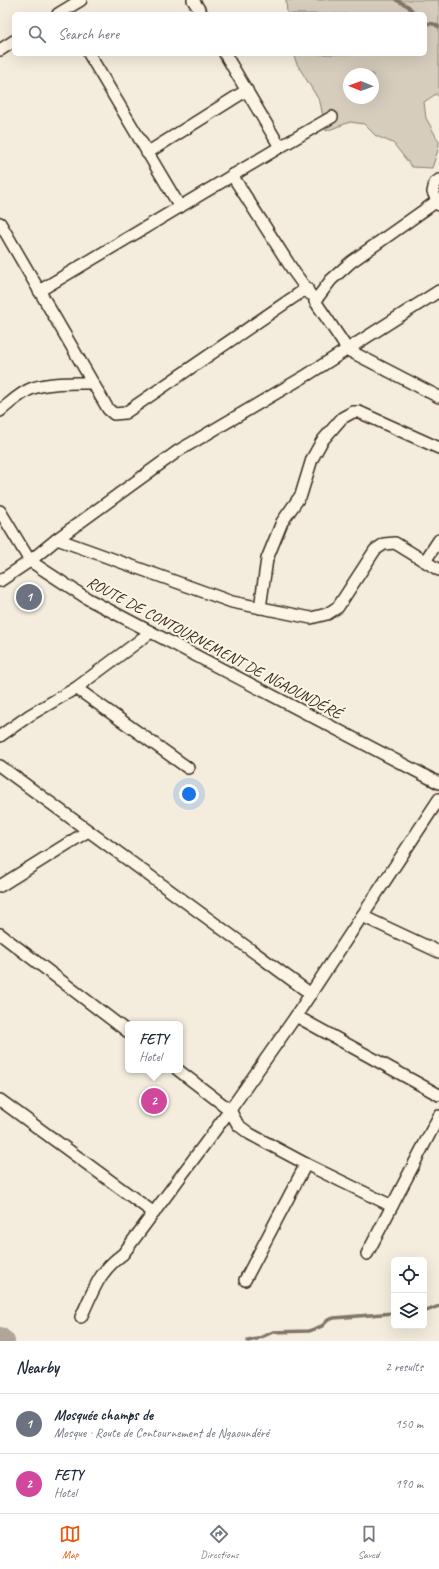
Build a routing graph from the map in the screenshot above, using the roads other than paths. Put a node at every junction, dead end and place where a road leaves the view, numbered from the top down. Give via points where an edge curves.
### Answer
1 (70, 0) edge
2 (81, 0) edge
3 (193, 0) edge
4 (63, 12) edge
5 (63, 12) edge
6 (201, 12) edge
7 (12, 42) edge
8 (0, 50) edge
9 (90, 56) edge
10 (226, 56) edge
11 (247, 90) junction
12 (332, 117) dead end
13 (280, 147) junction
14 (147, 153) junction
15 (232, 175) junction
16 (439, 180) edge
17 (438, 203) edge
18 (180, 207) junction
19 (0, 223) edge
20 (307, 288) junction
21 (39, 291) junction
22 (439, 291) edge
23 (315, 301) junction
24 (348, 350) junction
25 (92, 383) junction
26 (439, 397) edge
27 (0, 411) edge
28 (439, 448) edge
29 (0, 511) edge
30 (57, 539) junction
31 (439, 540) edge
32 (30, 561) junction
33 (425, 561) junction
34 (439, 570) edge
35 (0, 581) edge
36 (260, 608) junction
37 (151, 632) junction
38 (76, 688) junction
39 (0, 736) edge
40 (0, 766) edge
41 (188, 768) dead end
42 (439, 784) edge
43 (439, 799) edge
44 (88, 831) junction
45 (0, 886) edge
46 (362, 916) junction
47 (0, 934) edge
48 (439, 952) edge
49 (311, 994) junction
50 (296, 1016) junction
51 (125, 1030) edge
52 (182, 1073) edge
53 (439, 1095) edge
54 (0, 1100) edge
55 (230, 1110) junction
56 (439, 1116) edge
57 (306, 1164) junction
58 (392, 1206) junction
59 (154, 1213) junction
60 (366, 1254) dead end
61 (245, 1280) dead end
62 (81, 1317) dead end

1 - 4 street
2 - 5 street
3 - 6 street
7 - 8 street
9 - 14 street
10 - 11 street
11 - 13 street
11 - 14 street
12 - 13 street
13 - 15 street
14 - 18 street
15 - 18 street
15 - 20 street
16 - 17 street via 433,187
17 - 23 street via 351,262 331,280
18 - 21 street
19 - 21 street
20 - 23 street
20 - 25 street via 125,413 114,414 108,409
21 - 25 street
22 - 24 street
23 - 24 street
24 - 26 street
24 - 30 street via 178,451
25 - 27 street via 54,384 32,389
28 - 36 street via 359,412 342,418 312,458 300,495 282,522 267,559
29 - 32 street, ROUTE DE CONTOURNEMENT DE NGAOUNDÉRÉ
30 - 32 street
30 - 36 street via 232,602
31 - 33 street
32 - 35 street
32 - 37 street, ROUTE DE CONTOURNEMENT DE NGAOUNDÉRÉ via 88,599
33 - 34 street
33 - 36 street via 395,543 384,544 375,550 338,607 326,614 310,618
37 - 38 street
37 - 42 street, ROUTE DE CONTOURNEMENT DE NGAOUNDÉRÉ
38 - 39 street
38 - 41 street
40 - 44 street
43 - 46 street
44 - 45 street
44 - 49 street
46 - 48 street
46 - 49 street
47 - 51 street
49 - 50 street
50 - 53 street
50 - 55 street
52 - 55 street
54 - 59 street
55 - 57 street via 238,1125 250,1134
55 - 59 street
56 - 58 street
57 - 58 street
57 - 61 street
58 - 60 street
59 - 62 street via 124,1254 111,1263 100,1276

